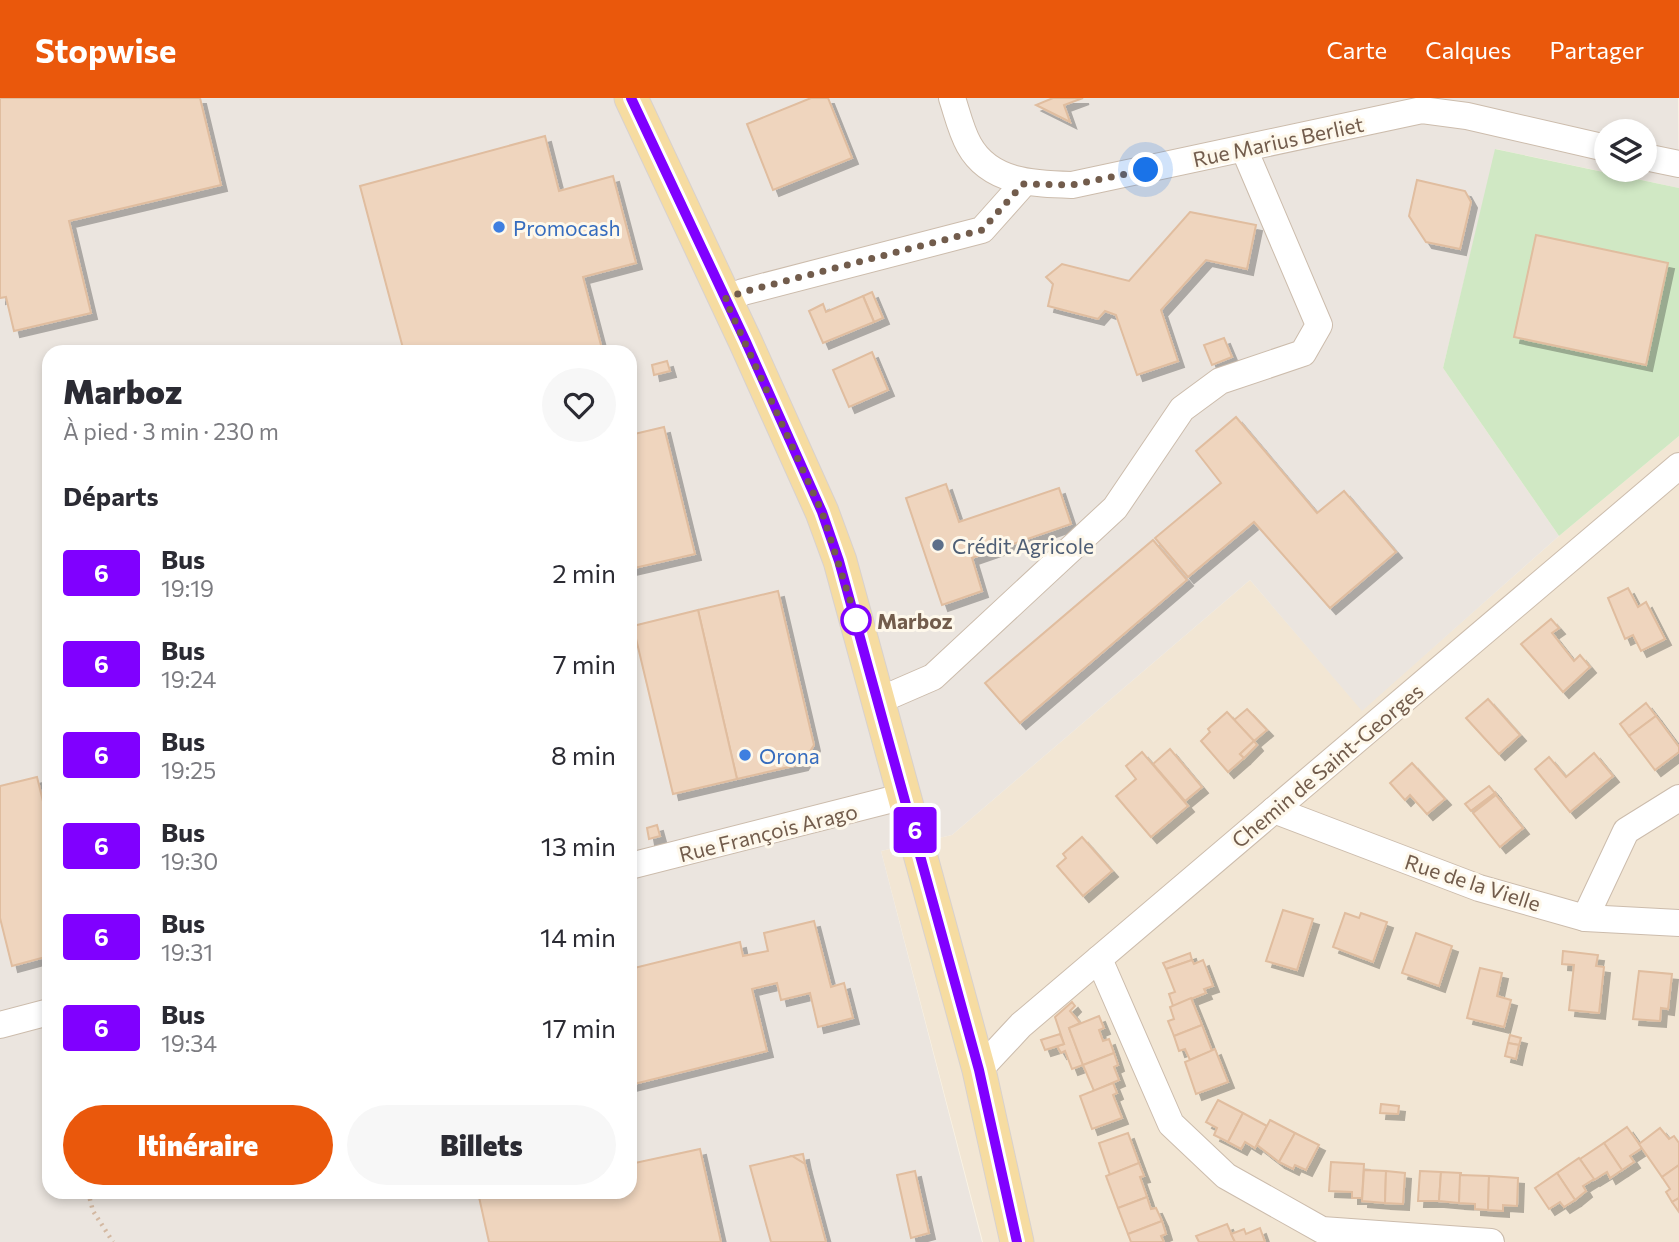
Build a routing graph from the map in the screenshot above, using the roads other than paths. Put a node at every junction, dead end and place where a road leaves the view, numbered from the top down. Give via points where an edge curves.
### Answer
1 (631, 98) edge
2 (951, 98) edge
3 (1420, 104) edge
4 (1594, 145) edge
5 (1244, 149) junction
6 (1657, 159) edge
7 (1679, 164) edge
8 (1023, 184) junction
9 (725, 299) junction
10 (1679, 466) edge
11 (880, 701) junction
12 (905, 796) junction
13 (1679, 798) edge
14 (1274, 810) junction
15 (637, 864) edge
16 (1585, 918) junction
17 (1679, 923) edge
18 (1099, 959) junction
19 (42, 1014) edge
20 (0, 1024) edge
21 (979, 1070) junction
22 (1017, 1242) edge
23 (1491, 1242) edge

1 - 9 main road
2 - 8 street, Rue Marius Berliet via 970,146 995,170
3 - 4 street, Rue Marius Berliet
3 - 5 street, Rue Marius Berliet
5 - 8 street, Rue Marius Berliet via 1072,185
5 - 11 street via 1319,326 1303,353 1220,381 1181,410 1115,508 933,677
6 - 7 street
8 - 9 street via 982,230
9 - 11 main road via 822,512
10 - 14 street, Chemin de Saint-Georges
11 - 12 main road
12 - 15 street, Rue François Arago
12 - 21 main road
13 - 16 street via 1626,831
14 - 16 street, Rue de la Vielle via 1479,888
14 - 18 street, Chemin de Saint-Georges
16 - 17 street, Rue de la Vielle
18 - 21 street, Chemin de Saint-Georges via 1021,1026
18 - 23 street via 1171,1124 1226,1176 1322,1230
19 - 20 street
21 - 22 main road

